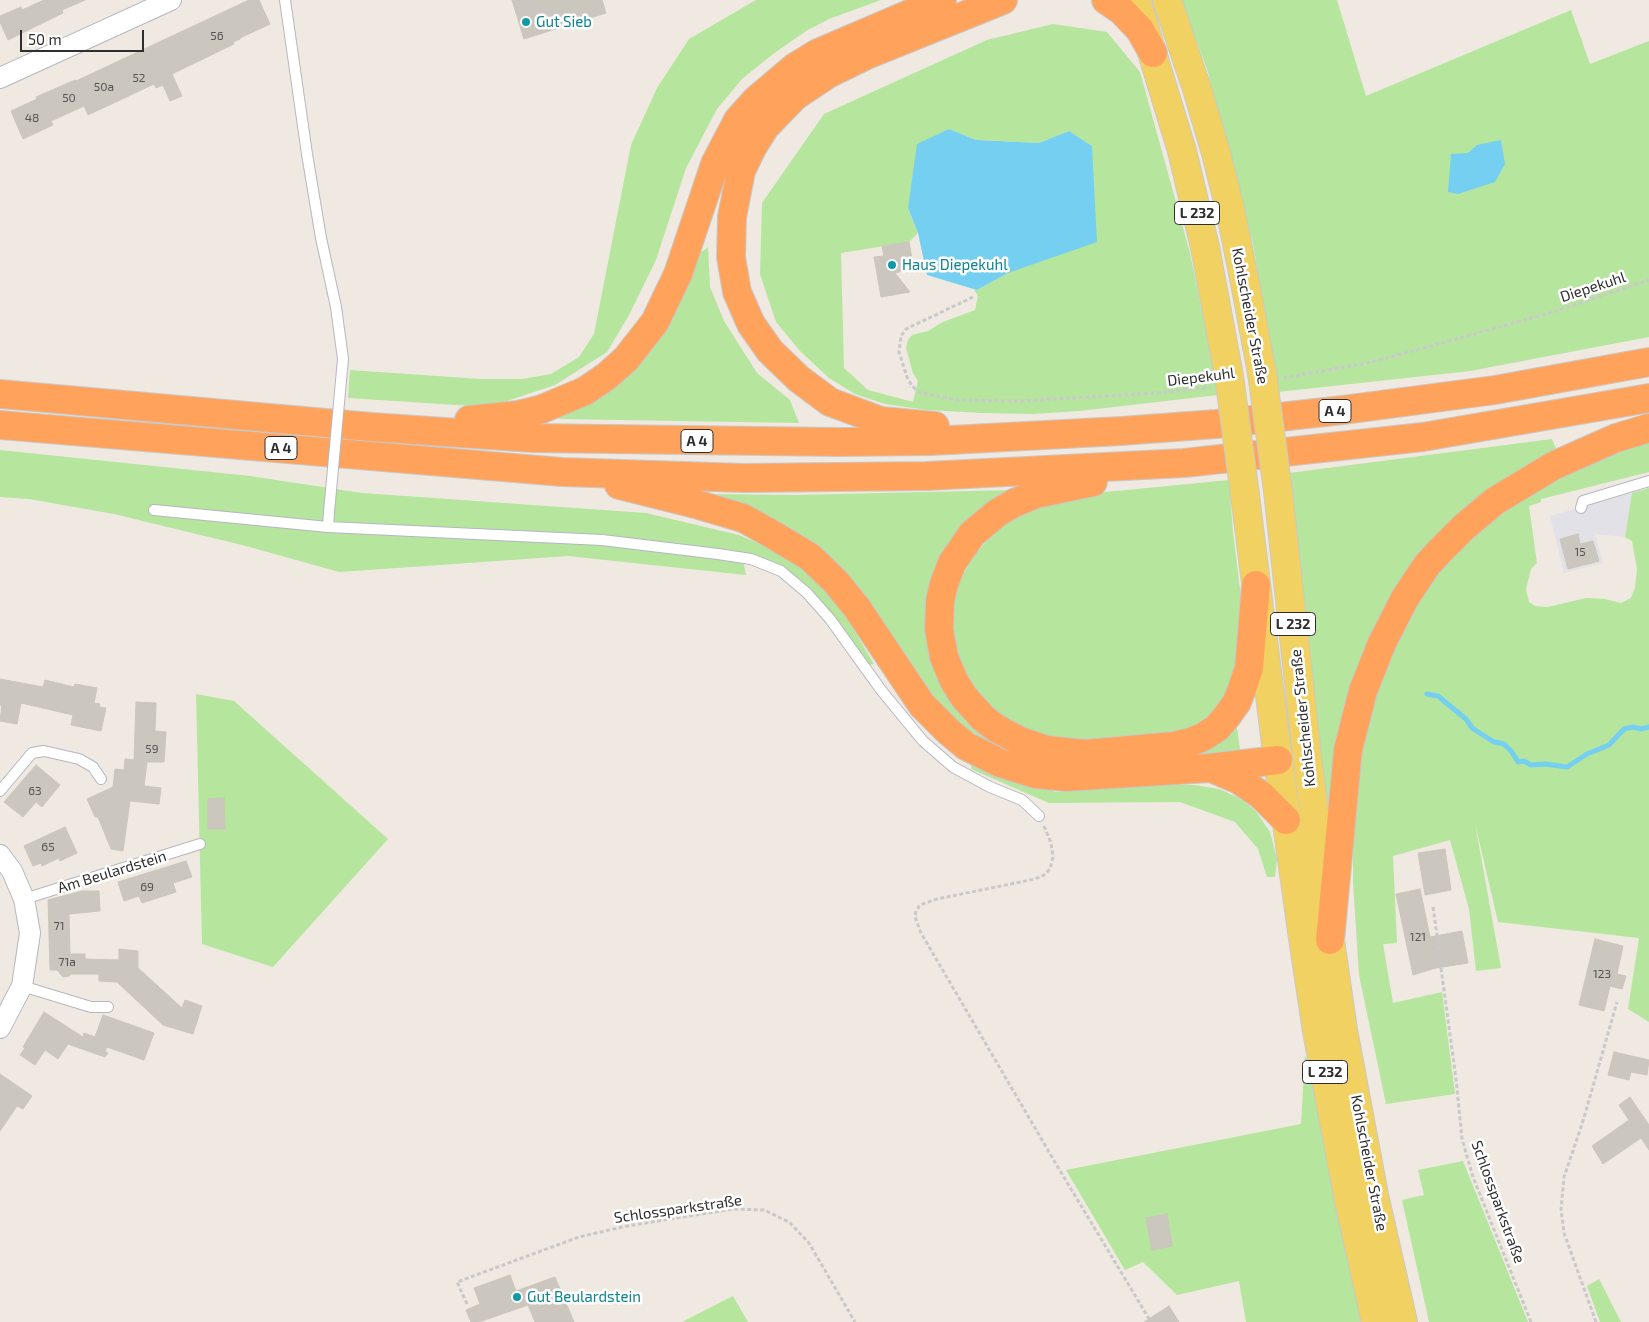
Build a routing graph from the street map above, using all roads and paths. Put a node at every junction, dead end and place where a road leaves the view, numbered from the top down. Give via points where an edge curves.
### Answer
1 (171, 0) edge
2 (285, 0) edge
3 (942, 0) edge
4 (1003, 0) edge
5 (1106, 0) edge
6 (1136, 0) edge
7 (1167, 0) edge
8 (1153, 53) junction
9 (0, 78) edge
10 (1649, 280) edge
11 (973, 297) dead end
12 (1649, 362) edge
13 (1272, 376) junction
14 (1222, 381) junction
15 (0, 394) edge
16 (1649, 398) edge
17 (0, 425) edge
18 (372, 427) junction
19 (1649, 428) edge
20 (1023, 436) junction
21 (1184, 463) junction
22 (562, 472) junction
23 (1649, 481) edge
24 (1581, 508) dead end
25 (154, 510) dead end
26 (328, 527) junction
27 (1256, 585) junction
28 (1307, 756) junction
29 (1278, 760) junction
30 (1210, 768) junction
31 (101, 779) dead end
32 (0, 791) edge
33 (1039, 816) joint
34 (1286, 820) junction
35 (200, 844) dead end
36 (0, 855) edge
37 (24, 899) junction
38 (1433, 907) dead end
39 (1330, 940) junction
40 (1440, 963) dead end
41 (1441, 968) dead end
42 (22, 986) junction
43 (1617, 1002) dead end
44 (108, 1007) dead end
45 (0, 1028) edge
46 (467, 1304) dead end
47 (855, 1322) edge
48 (1151, 1322) edge
49 (1376, 1322) edge
50 (1403, 1322) edge
51 (1531, 1322) edge
52 (1596, 1322) edge

1 - 9 street
2 - 26 lane, bridge via 307,154 343,359
3 - 18 highway via 818,53 794,68 738,120 715,164 678,274 659,314 642,340 607,376 563,402 518,416
4 - 20 highway via 870,54 828,74 795,96 765,127 741,171 732,217 731,257 737,292 751,324 770,351 798,379 830,402 881,420
5 - 8 highway via 1140,30
6 - 8 main road, Kohlscheider Straße / L 232
7 - 13 main road, Kohlscheider Straße / L 232 via 1218,163 1243,274
8 - 14 main road, Kohlscheider Straße / L 232 via 1205,247
10 - 13 path, Diepekuhl via 1553,312 1372,362
11 - 14 path, Diepekuhl via 906,329 901,336 899,352 907,377 919,392 957,400 1021,401 1156,394
12 - 20 highway, A 4 via 1495,390 1343,410 1216,424
13 - 28 main road, Kohlscheider Straße / L 232, bridge via 1278,491
14 - 27 main road, Kohlscheider Straße / L 232, bridge via 1245,495
15 - 18 highway, A 4
16 - 21 highway, A 4 via 1423,437
17 - 22 highway, A 4
18 - 20 highway, A 4 via 533,438 670,440 922,441
19 - 39 highway via 1616,438 1553,466 1495,501 1427,565 1405,598 1368,677 1348,750
21 - 22 highway, A 4 via 927,476 744,478
21 - 27 highway via 1036,494 997,513 972,534 952,563 940,601 940,640 954,681 973,708 996,728 1047,750 1093,753 1191,742 1217,728 1237,702 1248,668
22 - 30 highway via 729,514 756,524 798,549 823,568 846,594 922,705 960,741 988,758 1035,774 1066,777
23 - 24 lane via 1584,501
25 - 26 lane
26 - 33 lane via 602,540 751,559 781,571 830,619 923,741 953,767 1022,800
27 - 29 main road, Kohlscheider Straße / L 232
28 - 29 main road
28 - 39 main road, Kohlscheider Straße / L 232
29 - 30 highway
29 - 34 main road, Kohlscheider Straße / L 232
30 - 34 highway via 1239,780 1261,795
31 - 32 lane via 93,767 79,759 44,751 32,753
33 - 48 path via 1051,843 1053,857 1050,869 1044,875 937,899 920,905 915,917 921,933 1029,1119
34 - 49 main road, Kohlscheider Straße / L 232 via 1317,1031
35 - 37 lane, Am Beulardstein
36 - 37 street
37 - 42 street via 30,933
38 - 40 path
39 - 50 main road, Kohlscheider Straße / L 232 via 1374,1195
41 - 51 path, Schlossparkstraße via 1462,1138 1473,1177
42 - 44 lane via 91,1007
42 - 45 street
43 - 52 path via 1564,1177 1561,1210 1564,1232
46 - 47 path, Schlossparkstraße via 457,1282 579,1237 732,1210 764,1210 789,1222 809,1243

